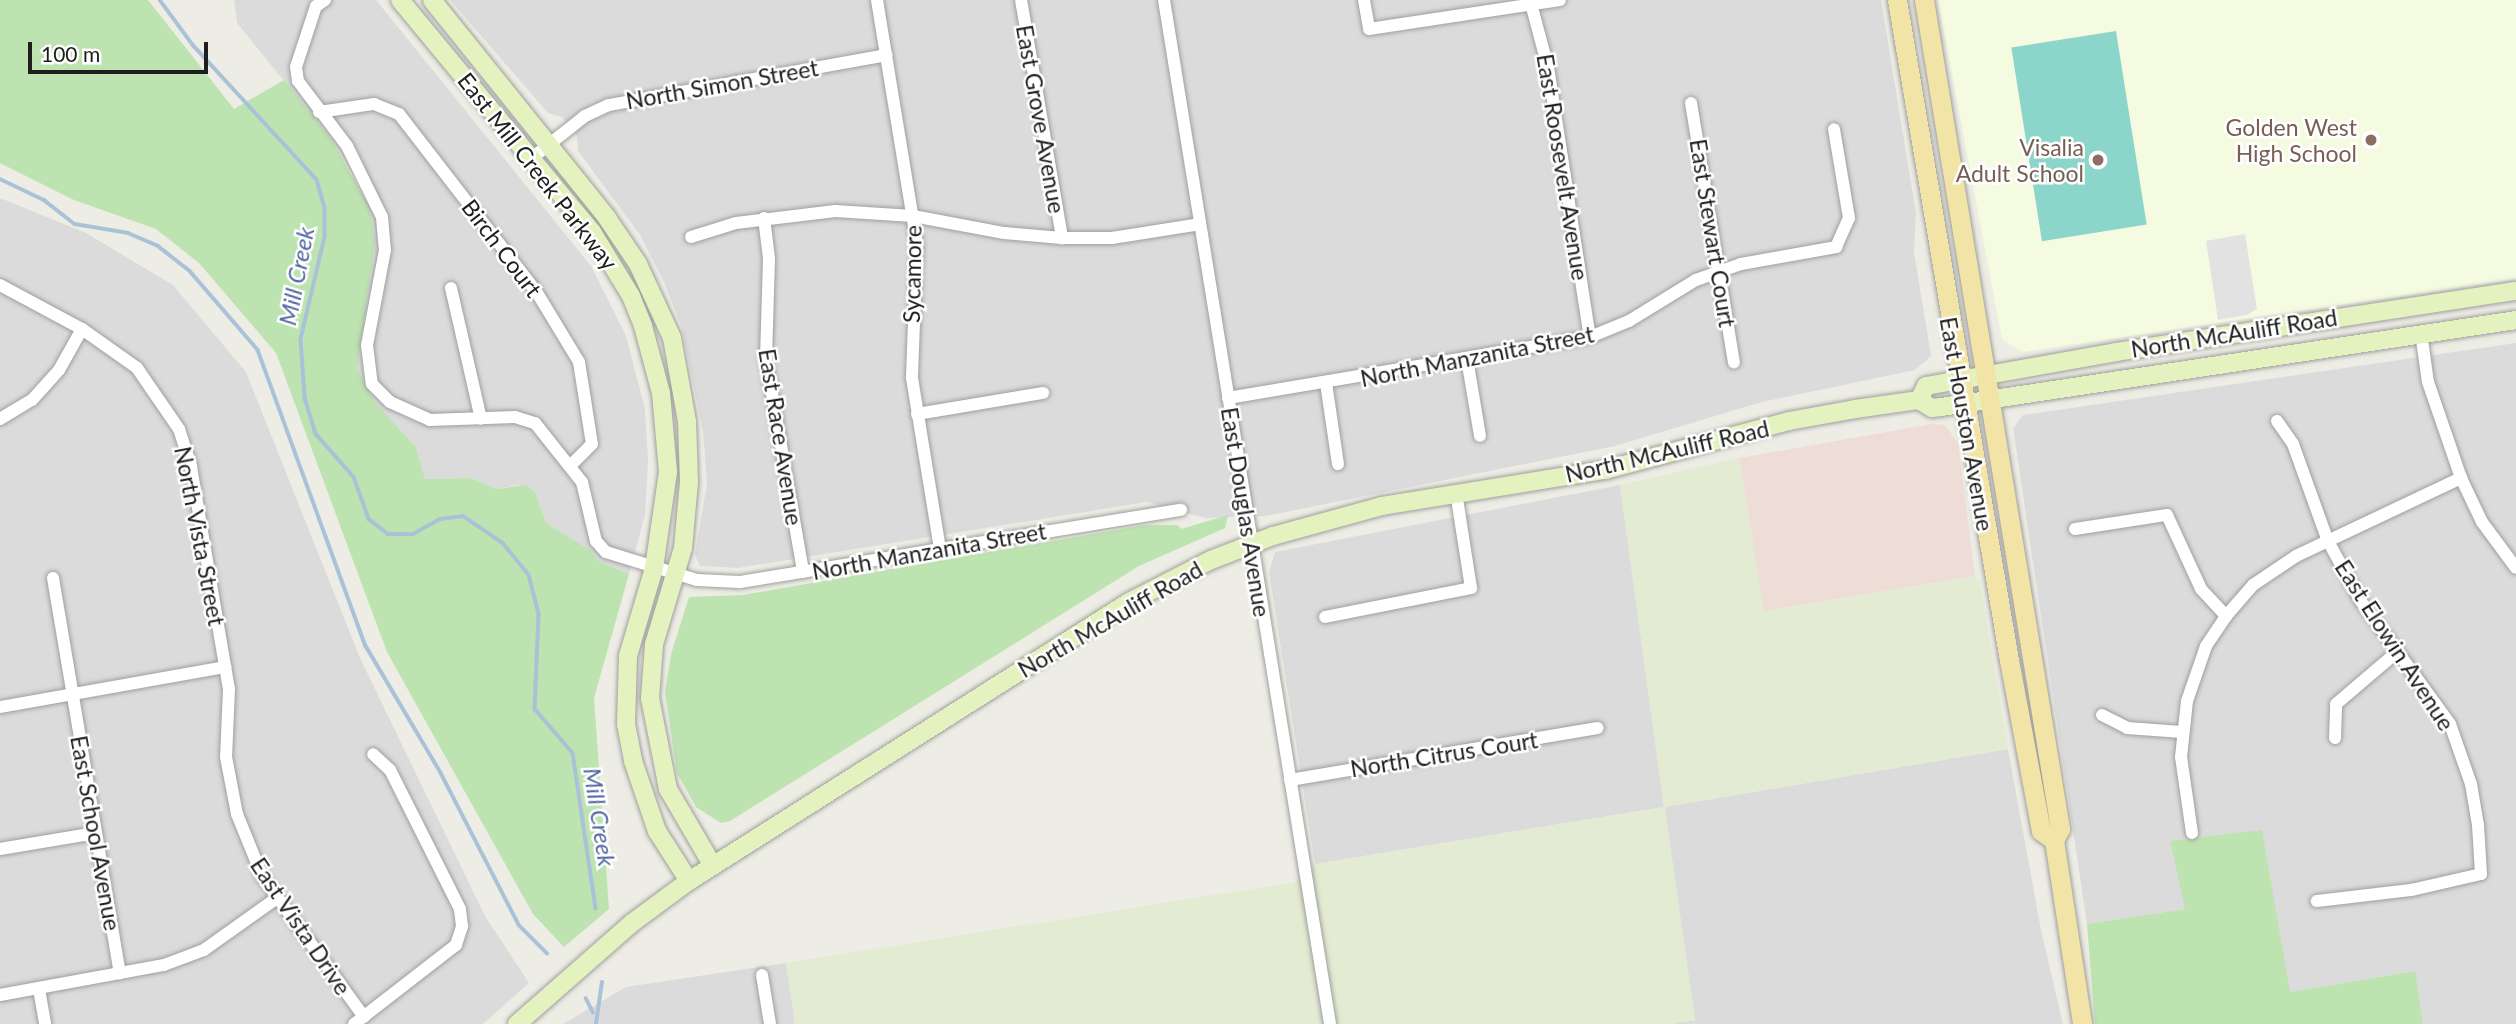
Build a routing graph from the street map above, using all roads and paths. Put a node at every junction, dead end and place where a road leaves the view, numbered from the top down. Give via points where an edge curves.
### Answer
1 (325, 0) edge
2 (400, 0) edge
3 (432, 0) edge
4 (877, 0) edge
5 (1021, 0) edge
6 (1164, 0) edge
7 (1364, 0) edge
8 (1560, 0) edge
9 (1896, 0) edge
10 (1924, 0) edge
11 (1531, 1) edge
12 (887, 55) junction
13 (1691, 103) dead end
14 (319, 112) junction
15 (1834, 130) dead end
16 (550, 144) junction
17 (532, 158) junction
18 (913, 216) junction
19 (764, 218) junction
20 (1200, 224) junction
21 (691, 237) dead end
22 (1062, 239) junction
23 (1719, 271) junction
24 (0, 285) edge
25 (451, 288) dead end
26 (2516, 291) edge
27 (2516, 320) edge
28 (82, 329) junction
29 (2421, 333) junction
30 (1590, 337) junction
31 (1468, 359) junction
32 (1734, 362) dead end
33 (1986, 376) junction
34 (1959, 380) junction
35 (1326, 383) junction
36 (1043, 393) dead end
37 (1228, 398) junction
38 (1990, 399) junction
39 (1919, 400) junction
40 (1963, 403) junction
41 (917, 414) junction
42 (0, 419) edge
43 (481, 419) junction
44 (2277, 421) dead end
45 (1480, 436) dead end
46 (1338, 464) dead end
47 (571, 465) junction
48 (2460, 478) junction
49 (1456, 492) junction
50 (1181, 510) dead end
51 (2075, 529) dead end
52 (2328, 541) junction
53 (1250, 544) junction
54 (940, 549) junction
55 (654, 568) junction
56 (2516, 568) edge
57 (803, 572) junction
58 (677, 573) junction
59 (53, 578) dead end
60 (2226, 616) junction
61 (1325, 617) dead end
62 (2396, 653) junction
63 (225, 667) junction
64 (72, 694) junction
65 (0, 707) edge
66 (2102, 715) dead end
67 (1598, 728) dead end
68 (2182, 732) junction
69 (2335, 737) dead end
70 (373, 754) dead end
71 (1290, 780) junction
72 (96, 833) junction
73 (2192, 833) dead end
74 (2054, 840) junction
75 (0, 849) edge
76 (713, 866) junction
77 (689, 881) junction
78 (277, 898) junction
79 (2317, 901) dead end
80 (120, 973) junction
81 (762, 975) dead end
82 (39, 989) junction
83 (0, 995) edge
84 (359, 1021) edge
85 (45, 1024) edge
86 (517, 1024) edge
87 (770, 1024) edge
88 (1330, 1024) edge
89 (2082, 1024) edge

1 - 14 street, North Manzanita Street via 316,6 296,67 298,81
2 - 17 street, East Mill Creek Parkway
3 - 16 street, East Mill Creek Parkway
4 - 12 street, Sycamore
5 - 22 street, East Grove Avenue
6 - 20 street, East Douglas Avenue
7 - 11 street via 1368,29
8 - 11 street
9 - 34 main road, East Houston Avenue
10 - 33 main road, East Houston Avenue
11 - 30 street, East Roosevelt Avenue via 1548,66
12 - 16 street, North Simon Street via 631,99 585,116
12 - 18 street, Sycamore
13 - 23 street, East Stewart Court
14 - 43 street, North Manzanita Street via 347,146 382,217 385,250 367,345 372,384 390,402 430,420
14 - 47 street, Birch Court via 374,104 399,114 536,291 579,362 592,444
15 - 23 street, North Manzanita Street via 1849,218 1836,247
16 - 17 street, North Simon Street
16 - 58 street, East Mill Creek Parkway via 638,264 672,338 689,452
17 - 55 street, East Mill Creek Parkway via 612,264 631,296 655,361 668,472
18 - 19 street via 835,211
18 - 22 street
18 - 41 street, Sycamore via 917,276 910,348
19 - 21 street
19 - 57 street, East Race Avenue via 769,258 765,359
20 - 22 street via 1112,238
20 - 37 street, East Douglas Avenue
23 - 30 street, North Manzanita Street
23 - 32 street, East Stewart Court
24 - 28 street, North Vista Street
25 - 43 street
26 - 33 street, North McAuliff Road
27 - 29 street, North McAuliff Road
28 - 42 street via 59,370 32,400
28 - 63 street, North Vista Street via 137,368 179,429 191,467
29 - 38 street, North McAuliff Road
29 - 48 street via 2428,382
30 - 31 street, North Manzanita Street
31 - 35 street, North Manzanita Street
31 - 45 street
33 - 34 street, North McAuliff Road
33 - 38 main road, East Houston Avenue
34 - 39 street, North McAuliff Road via 1926,386
34 - 40 main road, East Houston Avenue
35 - 37 street, North Manzanita Street
35 - 46 street
36 - 41 street
37 - 53 street, East Douglas Avenue
38 - 40 street, North McAuliff Road
38 - 74 main road, East Houston Avenue via 2060,830
39 - 40 street, North McAuliff Road via 1932,408
39 - 49 street, North McAuliff Road via 1790,421 1605,470
40 - 74 main road, East Houston Avenue via 2041,831
41 - 54 street, Sycamore
43 - 47 street, North Manzanita Street via 515,417 536,423
44 - 52 street, East Elowin Avenue via 2292,444
47 - 55 street, North Manzanita Street via 582,482 600,547
48 - 52 street
48 - 56 street via 2482,522
49 - 53 street, North McAuliff Road via 1340,516
49 - 61 street via 1471,588
50 - 54 street, North Manzanita Street
51 - 60 street via 2167,515 2201,589
52 - 60 street via 2277,567
52 - 62 street, East Elowin Avenue
53 - 71 street, East Douglas Avenue
53 - 76 street, North McAuliff Road via 1129,602
54 - 57 street, North Manzanita Street
55 - 58 street, North Manzanita Street
55 - 77 street, East Mill Creek Parkway via 628,656 626,724 633,761 657,831
57 - 58 street, North Manzanita Street via 720,583
58 - 76 street, East Mill Creek Parkway via 654,644 652,718 668,789
59 - 64 street, East School Avenue
60 - 68 street via 2195,672
62 - 69 street via 2336,704
62 - 79 street, East Elowin Avenue via 2438,705 2463,754 2478,825 2481,874 2411,890
63 - 64 street
63 - 78 street, East Vista Drive via 230,707 226,757 232,794 253,858
64 - 65 street
64 - 72 street, East School Avenue
66 - 68 street via 2127,728
67 - 71 street, North Citrus Court
68 - 73 street via 2180,757
70 - 84 street via 390,770 460,909 458,939 419,977
71 - 88 street, East Douglas Avenue
72 - 75 street
72 - 80 street, East School Avenue
74 - 89 main road, East Houston Avenue
76 - 77 street, North McAuliff Road
77 - 86 street, North McAuliff Road via 632,923
78 - 80 street via 204,950 164,965
78 - 84 street, East Vista Drive
80 - 82 street
81 - 87 street
82 - 83 street
82 - 85 street

